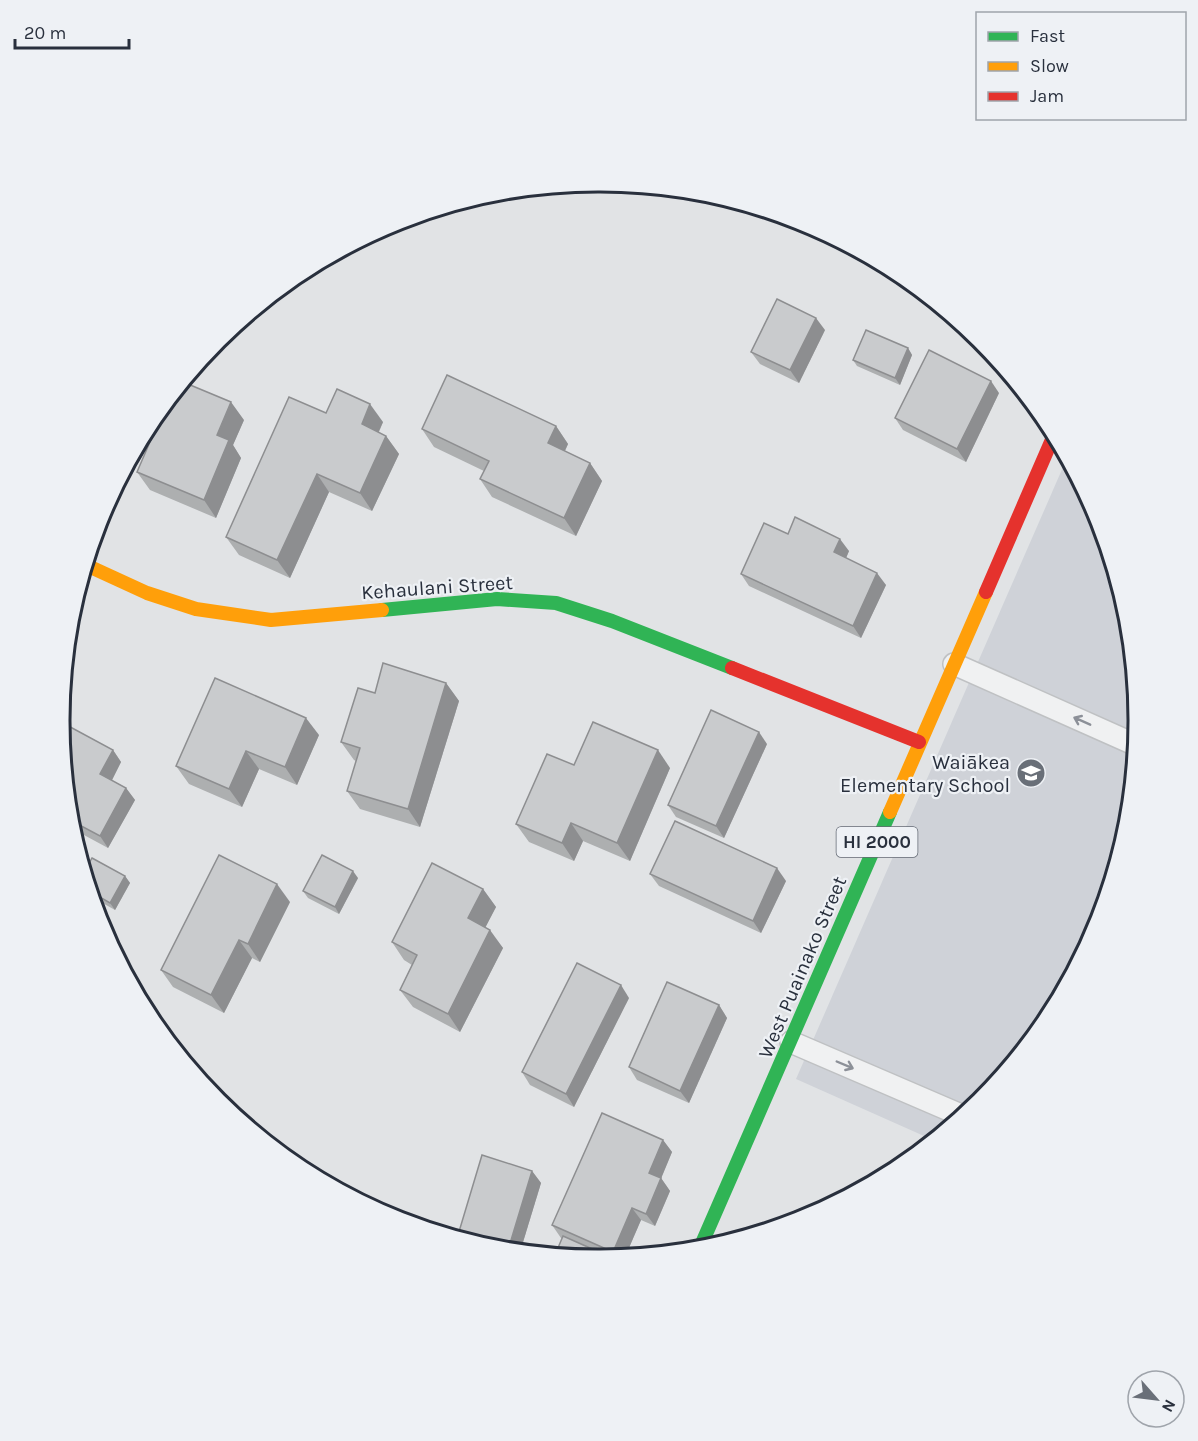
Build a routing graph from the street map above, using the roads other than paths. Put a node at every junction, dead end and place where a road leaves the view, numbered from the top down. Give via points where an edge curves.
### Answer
1 (1050, 445) edge
2 (94, 568) edge
3 (954, 664) junction
4 (1127, 741) edge
5 (920, 742) junction
6 (791, 1042) junction
7 (954, 1112) edge
8 (704, 1239) edge

1 - 3 main road, West Puainako Street / HI 2000
2 - 5 main road, Kehaulani Street via 196,609 271,620 497,599 556,603 612,621
4 -> 3 lane
3 - 5 main road, West Puainako Street / HI 2000
5 - 6 main road, West Puainako Street / HI 2000
6 -> 7 lane
6 - 8 main road, West Puainako Street / HI 2000

